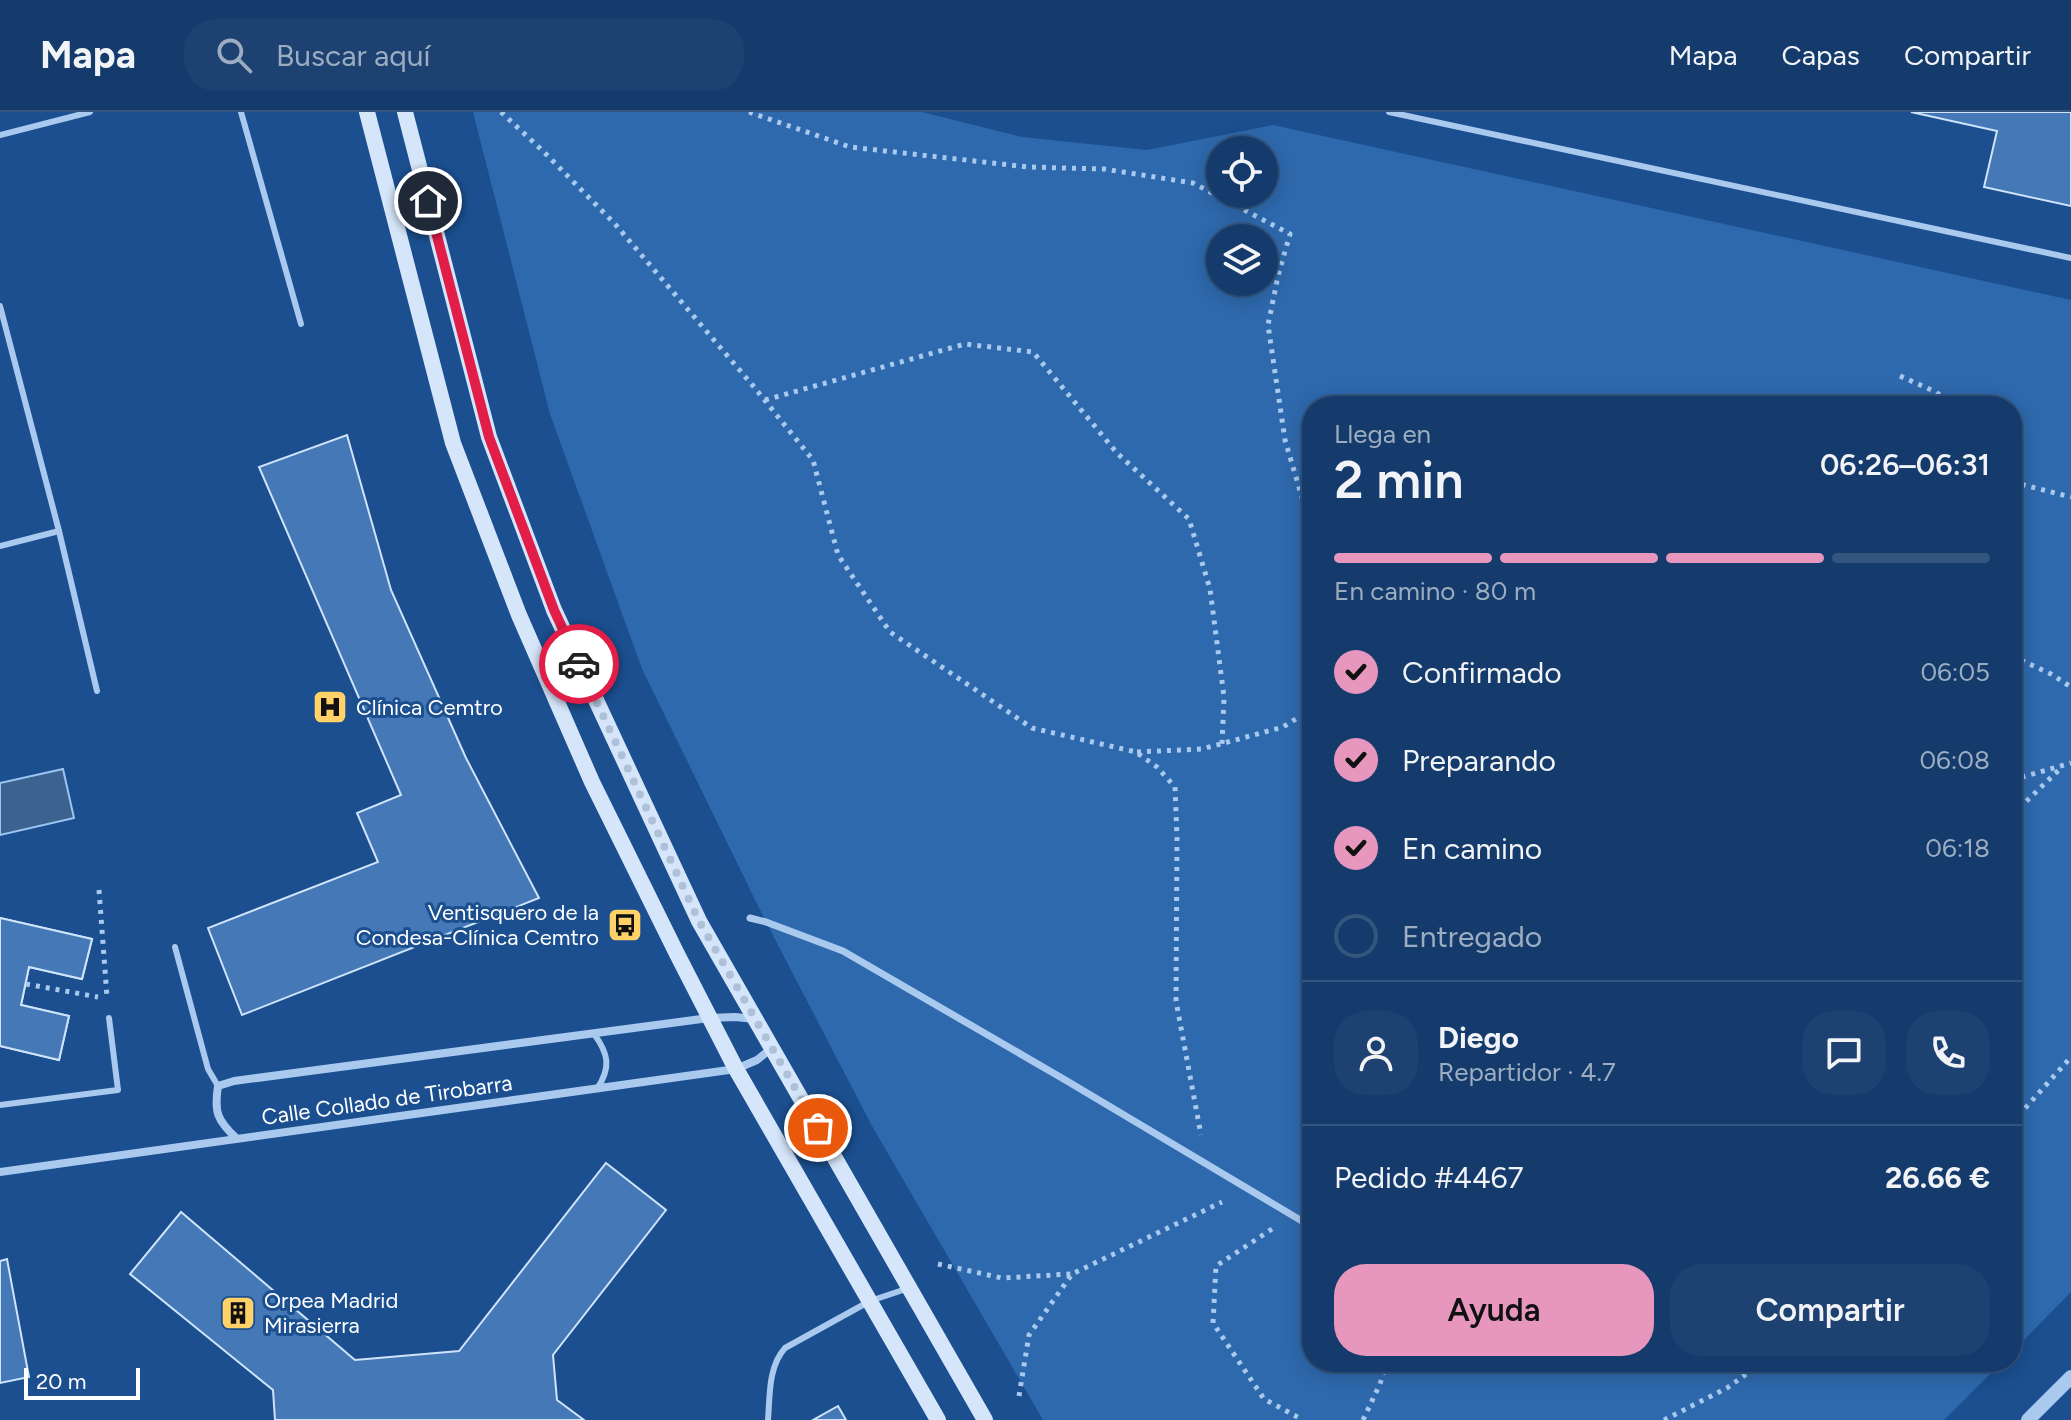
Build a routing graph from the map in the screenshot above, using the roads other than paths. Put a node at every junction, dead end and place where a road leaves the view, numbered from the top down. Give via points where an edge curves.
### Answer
1 (90, 112) edge
2 (241, 112) edge
3 (367, 112) edge
4 (405, 112) edge
5 (1389, 112) edge
6 (0, 135) edge
7 (2071, 258) edge
8 (0, 306) edge
9 (301, 324) dead end
10 (59, 531) junction
11 (0, 546) edge
12 (97, 691) dead end
13 (750, 918) dead end
14 (175, 947) dead end
15 (109, 1018) road end
16 (709, 1018) junction
17 (756, 1020) junction
18 (594, 1034) junction
19 (772, 1048) junction
20 (736, 1069) junction
21 (218, 1086) junction
22 (597, 1089) junction
23 (0, 1105) edge
24 (236, 1138) junction
25 (0, 1172) edge
26 (1302, 1221) edge
27 (910, 1289) junction
28 (870, 1301) junction
29 (2071, 1377) edge
30 (768, 1420) edge
31 (938, 1420) edge
32 (985, 1420) edge
33 (2028, 1420) edge

1 - 6 lane
2 - 9 lane
3 - 16 main road via 453,443 588,774
4 - 17 main road via 489,437 554,610 699,921
5 - 7 lane
8 - 10 lane
10 - 11 lane
10 - 12 lane
13 - 26 street via 843,951
14 - 21 lane via 208,1069
15 - 23 lane via 118,1090
16 - 17 street
16 - 18 street
16 - 20 main road
17 - 19 main road
18 - 21 street
18 - 22 lane via 607,1066
19 - 20 street, Calle Collado de Tirobarra
19 - 27 main road
20 - 22 street, Calle Collado de Tirobarra
20 - 28 main road
21 - 24 street via 217,1115
22 - 24 street, Calle Collado de Tirobarra
24 - 25 street, Calle Collado de Tirobarra
27 - 28 lane
27 - 32 main road
28 - 30 lane via 785,1348 774,1369
28 - 31 main road
29 - 33 street

